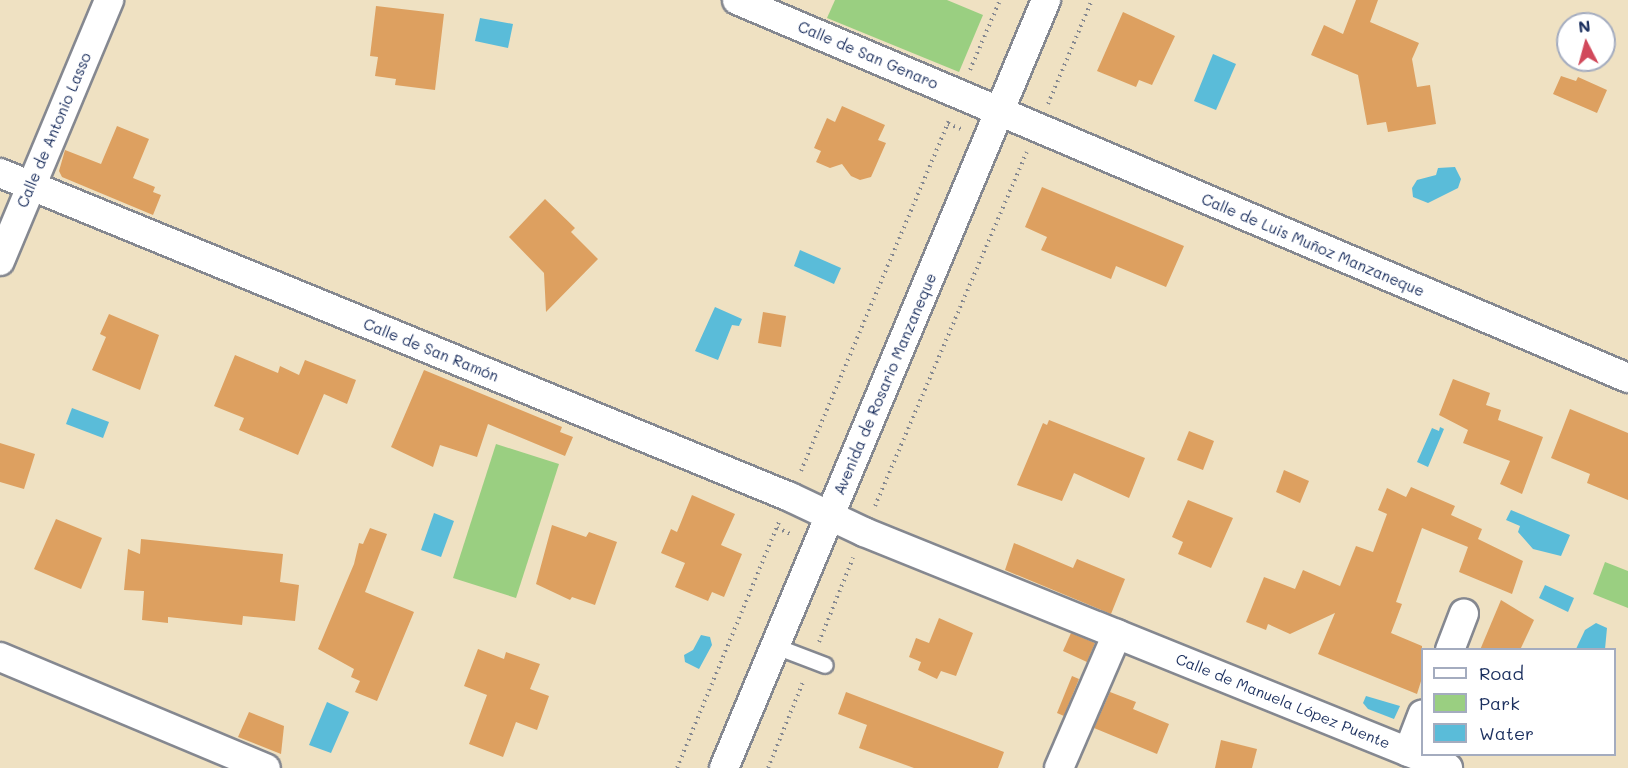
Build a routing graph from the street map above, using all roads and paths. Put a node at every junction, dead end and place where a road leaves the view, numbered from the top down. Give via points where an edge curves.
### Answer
1 (109, 0) edge
2 (737, 0) edge
3 (1000, 0) edge
4 (1046, 0) edge
5 (1092, 0) edge
6 (960, 94) junction
7 (999, 112) junction
8 (1037, 128) junction
9 (0, 173) edge
10 (31, 186) junction
11 (0, 261) edge
12 (1628, 378) edge
13 (790, 497) junction
14 (829, 516) junction
15 (864, 532) junction
16 (1464, 614) dead end
17 (1117, 634) junction
18 (775, 646) junction
19 (1451, 648) edge
20 (0, 657) edge
21 (818, 663) junction
22 (1421, 718) edge
23 (1408, 752) junction
24 (266, 768) edge
25 (677, 768) edge
26 (724, 768) edge
27 (768, 768) edge
28 (1059, 768) edge
29 (1448, 768) edge

1 - 10 street, Calle de Antonio Lasso
2 - 6 street, Calle de San Genaro
3 - 6 path
4 - 7 street, Avenida de Rosario Manzaneque
5 - 8 path
6 - 7 street, Calle de San Genaro
6 - 13 path
7 - 8 street, Calle de Luis Muñoz Manzaneque
7 - 14 street, Avenida de Rosario Manzaneque
8 - 12 street, Calle de Luis Muñoz Manzaneque
8 - 15 path
9 - 10 street, Calle de San Ramón
10 - 11 street, Calle de Antonio Lasso
10 - 13 street, Calle de San Ramón
13 - 14 street, Calle de San Ramón
13 - 25 path
14 - 15 street, Calle de Manuela López Puente
14 - 18 street, Avenida de Rosario Manzaneque
15 - 17 street, Calle de Manuela López Puente
15 - 21 path
16 - 19 street
17 - 23 street, Calle de Manuela López Puente
17 - 28 street
18 - 21 lane
18 - 26 street, Avenida de Rosario Manzaneque
20 - 24 street
21 - 27 path
22 - 23 street
23 - 29 street, Calle de Manuela López Puente

